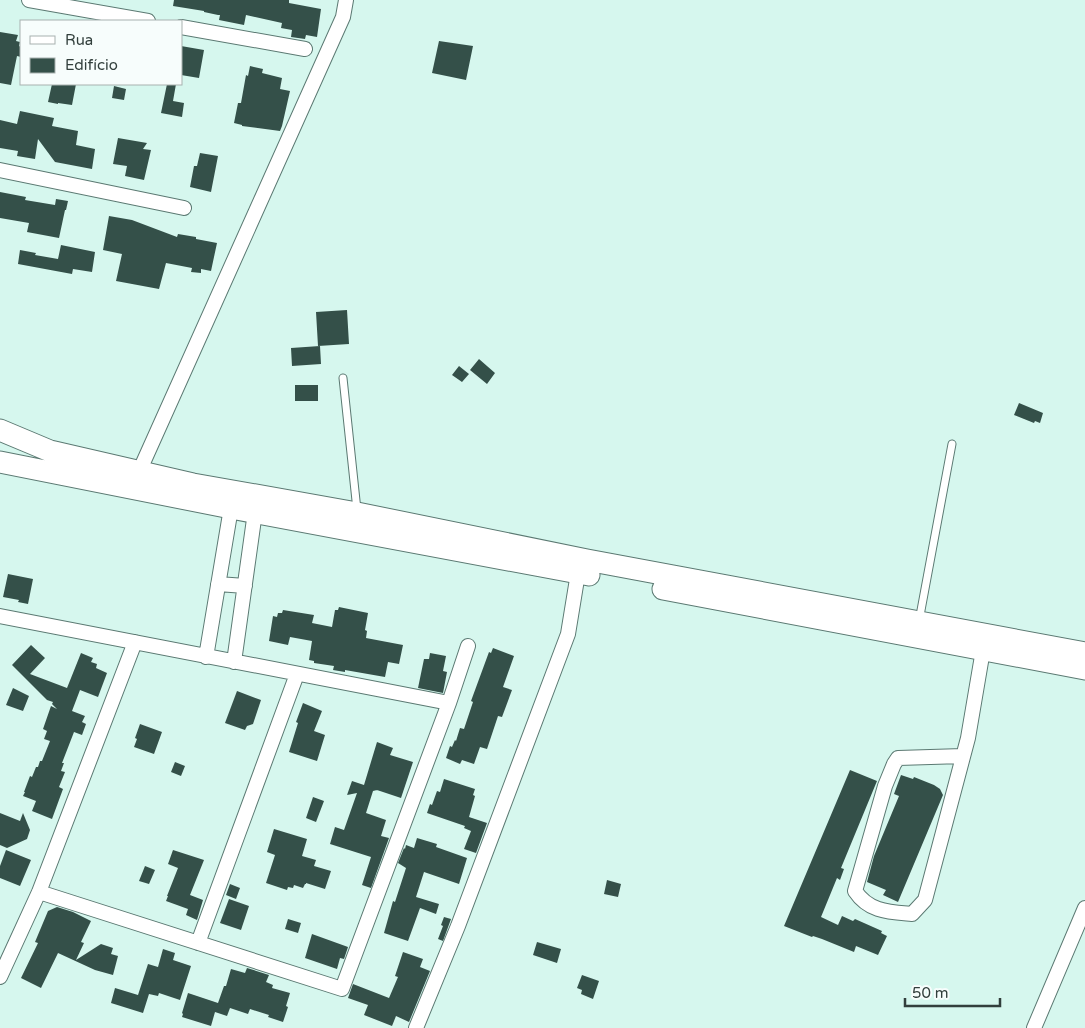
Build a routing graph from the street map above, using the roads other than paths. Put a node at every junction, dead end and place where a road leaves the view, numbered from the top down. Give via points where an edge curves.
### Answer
1 (29, 0) edge
2 (346, 0) edge
3 (142, 20) edge
4 (182, 27) edge
5 (305, 49) dead end
6 (0, 170) edge
7 (184, 208) dead end
8 (343, 378) dead end
9 (0, 430) edge
10 (952, 444) dead end
11 (0, 462) edge
12 (139, 472) junction
13 (231, 508) junction
14 (255, 512) junction
15 (357, 513) junction
16 (578, 573) junction
17 (218, 584) junction
18 (245, 586) junction
19 (0, 616) edge
20 (918, 622) junction
21 (135, 642) junction
22 (468, 646) dead end
23 (983, 650) junction
24 (1085, 653) edge
25 (206, 657) junction
26 (234, 662) junction
27 (1085, 669) edge
28 (297, 674) junction
29 (448, 703) junction
30 (963, 756) junction
31 (38, 892) junction
32 (1085, 908) edge
33 (198, 943) junction
34 (0, 978) edge
35 (416, 1028) edge
36 (1034, 1028) edge

1 - 3 street
2 - 12 street via 343,17
4 - 5 street
6 - 7 street
8 - 15 lane
9 - 12 main road via 50,451
10 - 20 lane
11 - 13 main road
12 - 15 main road
13 - 14 main road
13 - 17 street
14 - 16 main road
14 - 18 street
15 - 20 main road
16 - 23 main road
16 - 35 street via 568,634
17 - 18 street
17 - 25 street
18 - 26 street
19 - 21 street
20 - 24 main road
21 - 25 street
21 - 31 street
22 - 29 street
23 - 27 main road
23 - 30 street
25 - 26 street
26 - 28 street
28 - 29 street
28 - 33 street
29 - 33 street via 342,989
30 - 30 street via 925,900 912,914 881,911 861,900 854,891 885,786 898,758
31 - 33 street
31 - 34 street
32 - 36 street

